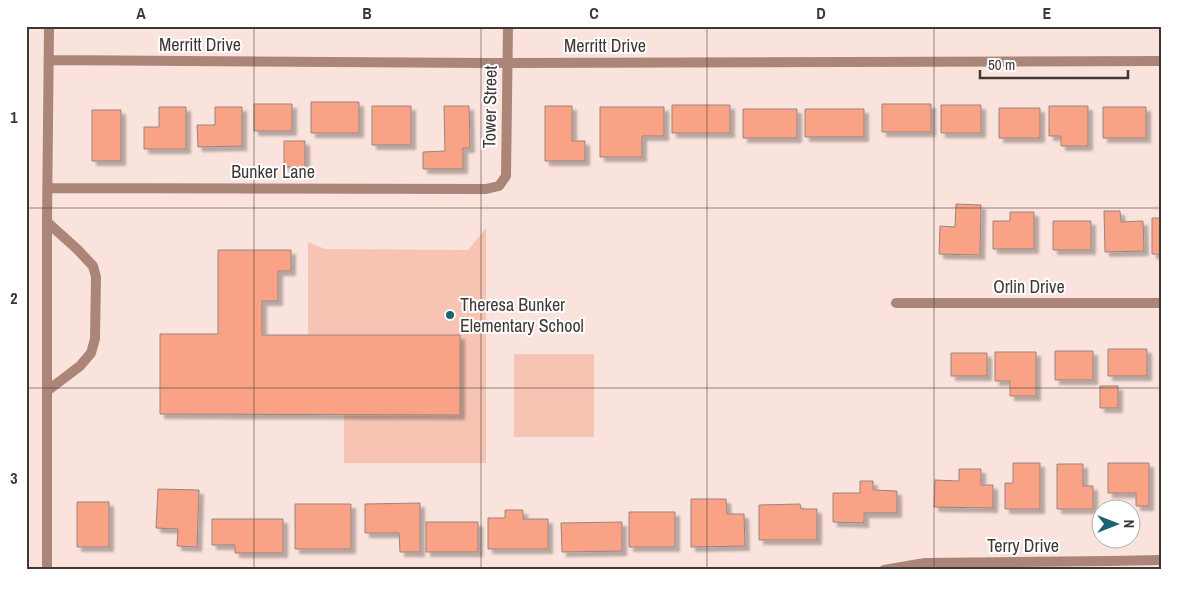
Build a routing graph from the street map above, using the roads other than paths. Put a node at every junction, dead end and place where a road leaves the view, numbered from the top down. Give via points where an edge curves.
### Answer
1 (49, 26) edge
2 (508, 26) edge
3 (49, 60) junction
4 (1162, 60) edge
5 (507, 63) junction
6 (499, 186) joint
7 (48, 188) junction
8 (47, 222) junction
9 (896, 303) dead end
10 (1162, 303) edge
11 (47, 391) junction
12 (1162, 560) edge
13 (47, 570) edge
14 (884, 570) edge

1 - 3 street
2 - 5 street, Tower Street
3 - 5 street, Merritt Drive
3 - 7 street
4 - 5 street, Merritt Drive
5 - 6 street, Tower Street via 506,176
6 - 7 street, Bunker Lane via 486,189
7 - 8 street
8 - 11 street
8 - 11 street via 93,266 96,277 92,353
9 - 10 street, Orlin Drive
11 - 13 street
12 - 14 street, Terry Drive via 925,562

